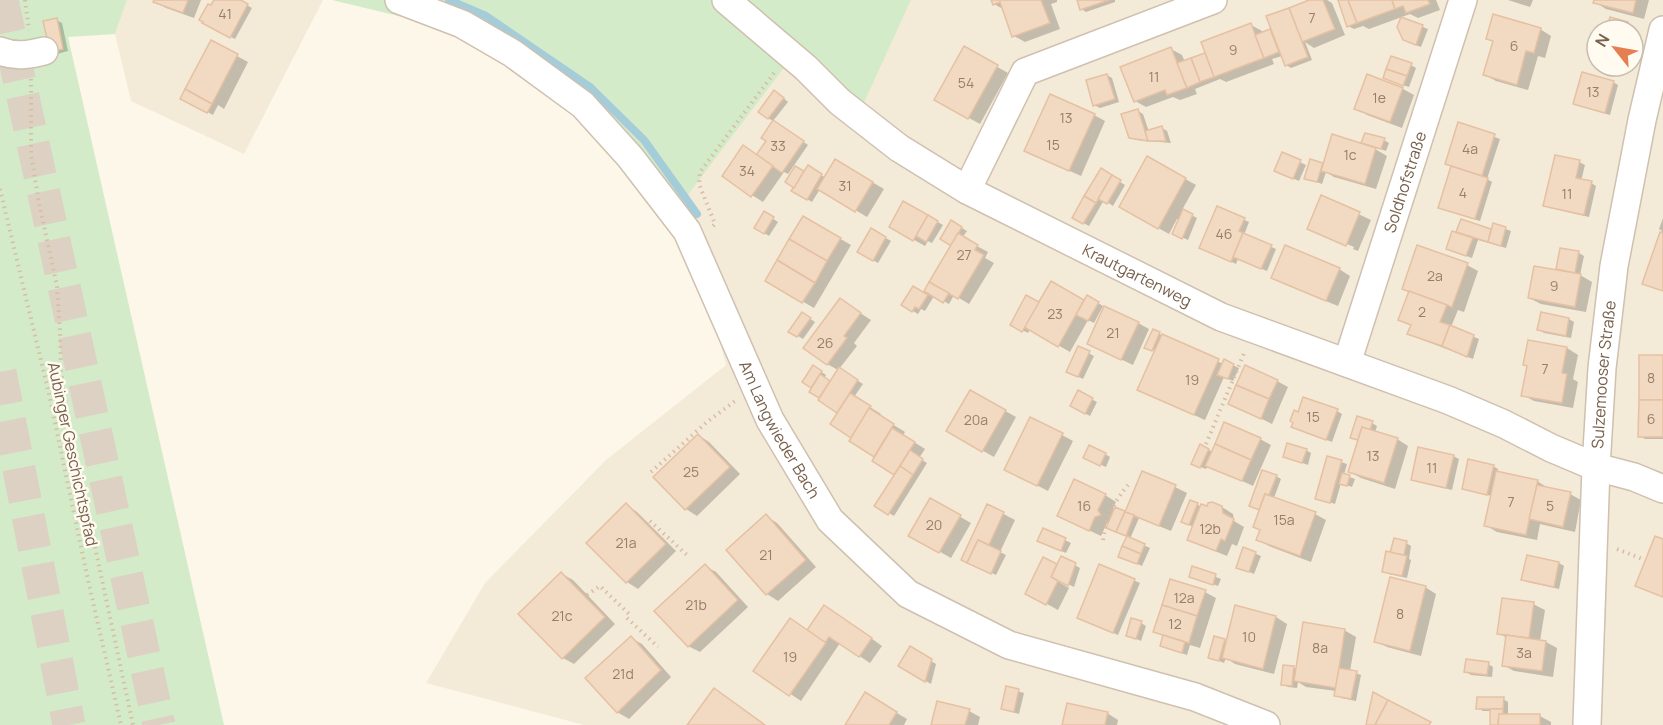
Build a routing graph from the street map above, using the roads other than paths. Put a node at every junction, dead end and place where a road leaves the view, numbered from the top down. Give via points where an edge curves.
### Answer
1 (399, 0) edge
2 (726, 0) edge
3 (1213, 0) edge
4 (1463, 0) edge
5 (1663, 30) edge
6 (0, 51) edge
7 (37, 52) road end
8 (1653, 122) edge
9 (967, 190) junction
10 (1347, 363) junction
11 (1596, 467) junction
12 (1663, 489) edge
13 (1266, 725) edge
14 (1587, 725) edge

1 - 13 street, Am Langwieder Bach via 462,24 512,53 583,105 630,157 687,231 770,420 830,520 908,594 1009,645 1195,697
2 - 9 street, Krautgartenweg via 840,102 899,148
3 - 9 street via 1025,72
4 - 10 street, Soldhofstraße
5 - 8 street, Sulzemooser Straße
6 - 7 street via 10,55
8 - 11 street, Sulzemooser Straße via 1614,266
9 - 10 street, Krautgartenweg via 1221,317
10 - 11 street, Krautgartenweg via 1476,412
11 - 12 street, Krautgartenweg
11 - 14 street, Sulzemooser Straße

